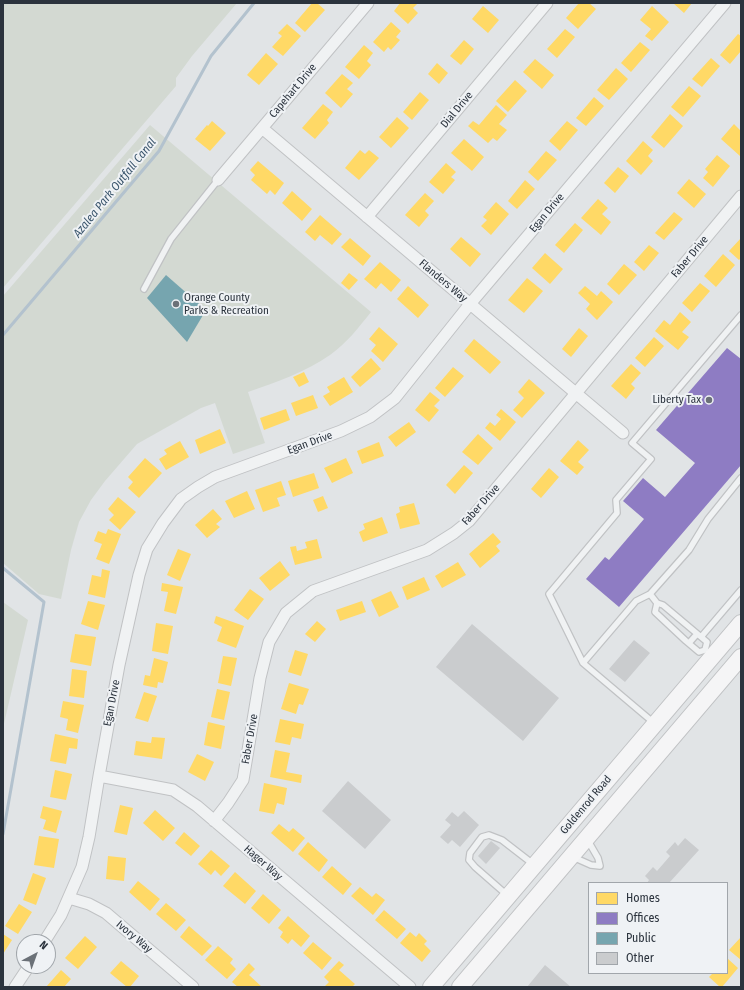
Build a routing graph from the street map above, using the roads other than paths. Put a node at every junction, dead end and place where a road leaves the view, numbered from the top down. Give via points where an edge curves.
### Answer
1 (368, 3) edge
2 (547, 3) edge
3 (725, 3) edge
4 (262, 128) junction
5 (218, 180) joint
6 (741, 196) edge
7 (368, 217) junction
8 (144, 289) dead end
9 (470, 304) junction
10 (741, 315) edge
11 (576, 393) junction
12 (623, 433) dead end
13 (741, 478) edge
14 (741, 590) edge
15 (650, 594) junction
16 (656, 603) junction
17 (741, 623) edge
18 (699, 635) junction
19 (741, 635) edge
20 (689, 643) junction
21 (709, 656) junction
22 (583, 663) junction
23 (739, 664) edge
24 (655, 724) junction
25 (682, 726) junction
26 (99, 776) junction
27 (214, 821) junction
28 (586, 838) junction
29 (571, 856) junction
30 (535, 865) junction
31 (509, 896) junction
32 (69, 898) junction
33 (49, 934) edge
34 (23, 974) edge
35 (15, 987) edge
36 (193, 987) edge
37 (410, 987) edge
38 (431, 987) edge
39 (460, 987) edge

1 - 4 street, Capehart Drive
2 - 7 street, Dial Drive
3 - 9 street, Egan Drive
4 - 5 street, Capehart Drive
4 - 7 street, Flanders Way
5 - 8 lane via 171,240
6 - 11 street, Faber Drive
7 - 9 street, Flanders Way
9 - 11 street, Flanders Way
9 - 26 street, Egan Drive via 395,398 370,417 341,431 215,477 181,499 147,549 139,575
10 - 22 lane via 632,443 651,459 616,500 617,513 549,594
11 - 12 street, Flanders Way
11 - 27 street, Faber Drive via 469,521 454,533 427,550 313,591 286,613 269,642 260,678 243,780
13 - 15 lane via 708,519 689,550
14 - 18 lane
15 - 16 lane
15 - 22 lane via 636,601
16 - 18 lane
16 - 20 lane via 655,612
17 - 21 main road, Goldenrod Road
18 - 20 lane
18 - 21 lane via 707,642
19 - 23 main road via 736,641
20 - 21 lane via 699,652
21 - 24 main road, Goldenrod Road
21 - 25 main road via 712,670 710,680 691,701
22 - 24 lane
23 - 25 main road, Goldenrod Road
24 - 30 main road, Goldenrod Road
25 - 28 main road, Goldenrod Road
26 - 27 street, Hager Way via 173,790
26 - 32 street, Egan Drive via 82,868
27 - 37 street, Hager Way
28 - 29 main road, Goldenrod Road
28 - 29 lane via 601,867 591,866
29 - 39 main road, Goldenrod Road
30 - 31 main road, Goldenrod Road
30 - 31 lane via 502,840 489,835 482,837 470,853 469,860
31 - 38 main road, Goldenrod Road
32 - 33 street, Egan Drive
32 - 36 street, Ivory Way via 106,913
34 - 35 street

